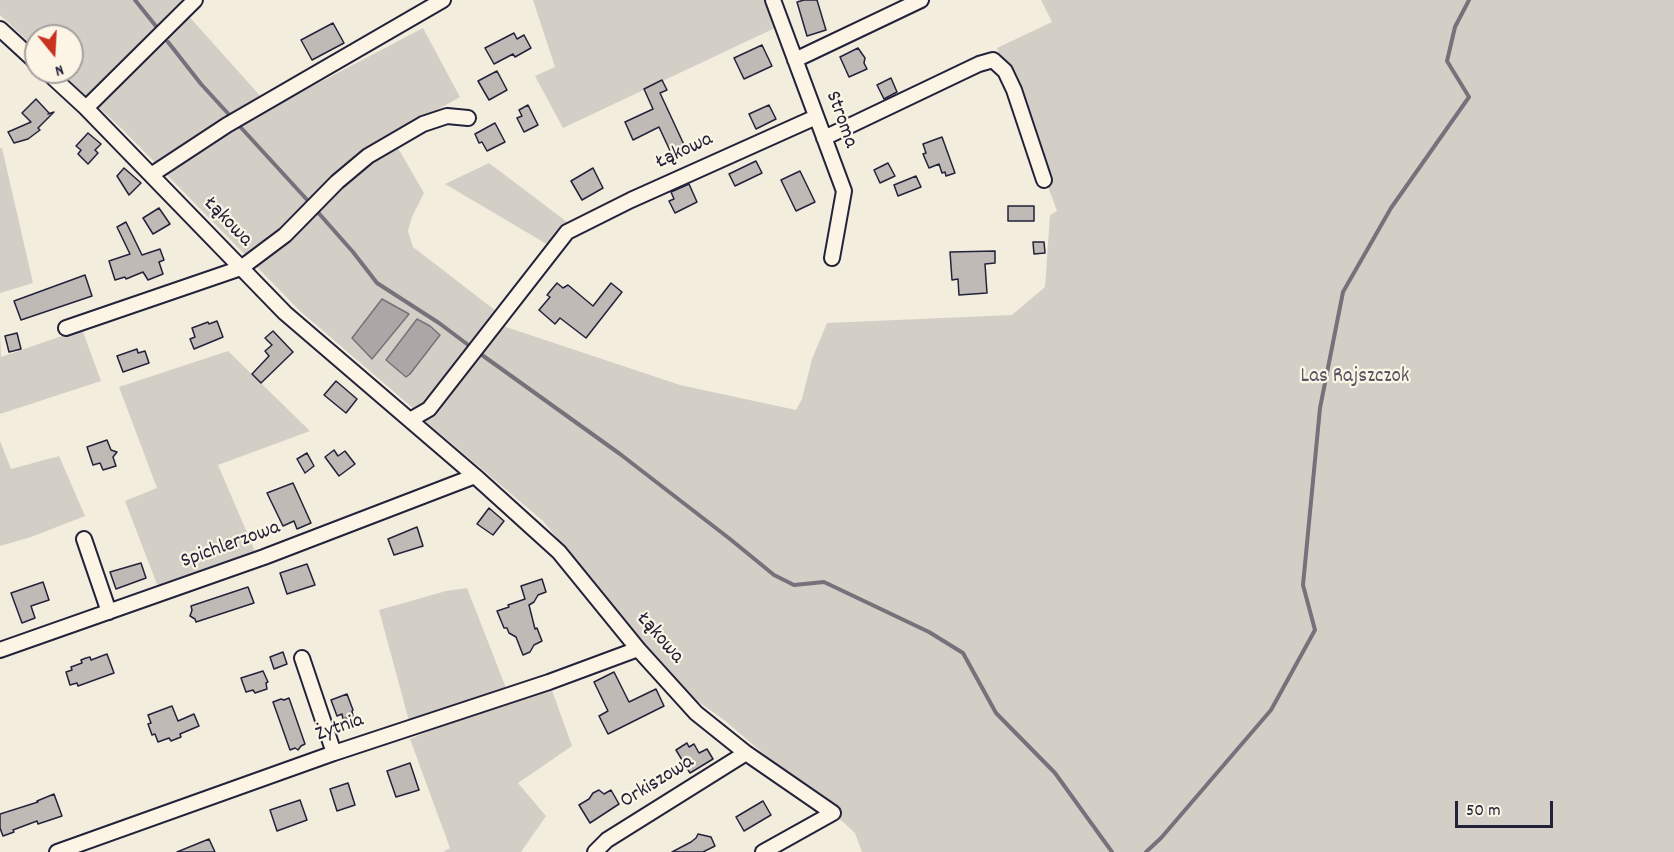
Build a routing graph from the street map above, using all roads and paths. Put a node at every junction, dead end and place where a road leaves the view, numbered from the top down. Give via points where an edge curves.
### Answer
1 (195, 0) edge
2 (443, 0) edge
3 (773, 0) edge
4 (921, 0) edge
5 (0, 29) edge
6 (24, 51) edge
7 (795, 60) junction
8 (60, 84) edge
9 (86, 108) junction
10 (816, 117) junction
11 (468, 118) dead end
12 (824, 138) junction
13 (151, 175) junction
14 (1044, 180) dead end
15 (832, 258) dead end
16 (242, 268) junction
17 (66, 328) dead end
18 (410, 420) junction
19 (476, 477) junction
20 (84, 539) dead end
21 (109, 612) junction
22 (638, 649) junction
23 (0, 650) edge
24 (302, 658) dead end
25 (333, 753) junction
26 (746, 753) junction
27 (94, 846) edge
28 (57, 852) edge
29 (595, 852) edge
30 (763, 852) edge

1 - 9 street
2 - 13 street via 227,125
3 - 7 street, Stroma
4 - 7 street
5 - 6 street
7 - 10 street, Stroma
8 - 9 street, Łąkowa
9 - 13 street, Łąkowa
10 - 12 street, Stroma
10 - 18 street, Łąkowa via 567,232 429,409
11 - 16 street via 447,116 423,124 368,156 285,235
12 - 14 street via 993,60 1005,71 1014,90
12 - 15 street, Stroma via 844,191
13 - 16 street, Łąkowa
16 - 17 street
16 - 18 street, Łąkowa via 285,313
18 - 19 street, Łąkowa
19 - 21 street, Spichlerzowa
19 - 22 street, Łąkowa via 559,552
20 - 21 street
21 - 23 street, Spichlerzowa
22 - 25 street, Żytnia
22 - 26 street, Łąkowa via 696,713
24 - 25 street
25 - 27 street, Żytnia
26 - 29 street, Orkiszowa via 607,840
26 - 30 street, Łąkowa via 833,813
27 - 28 street, Żytnia

